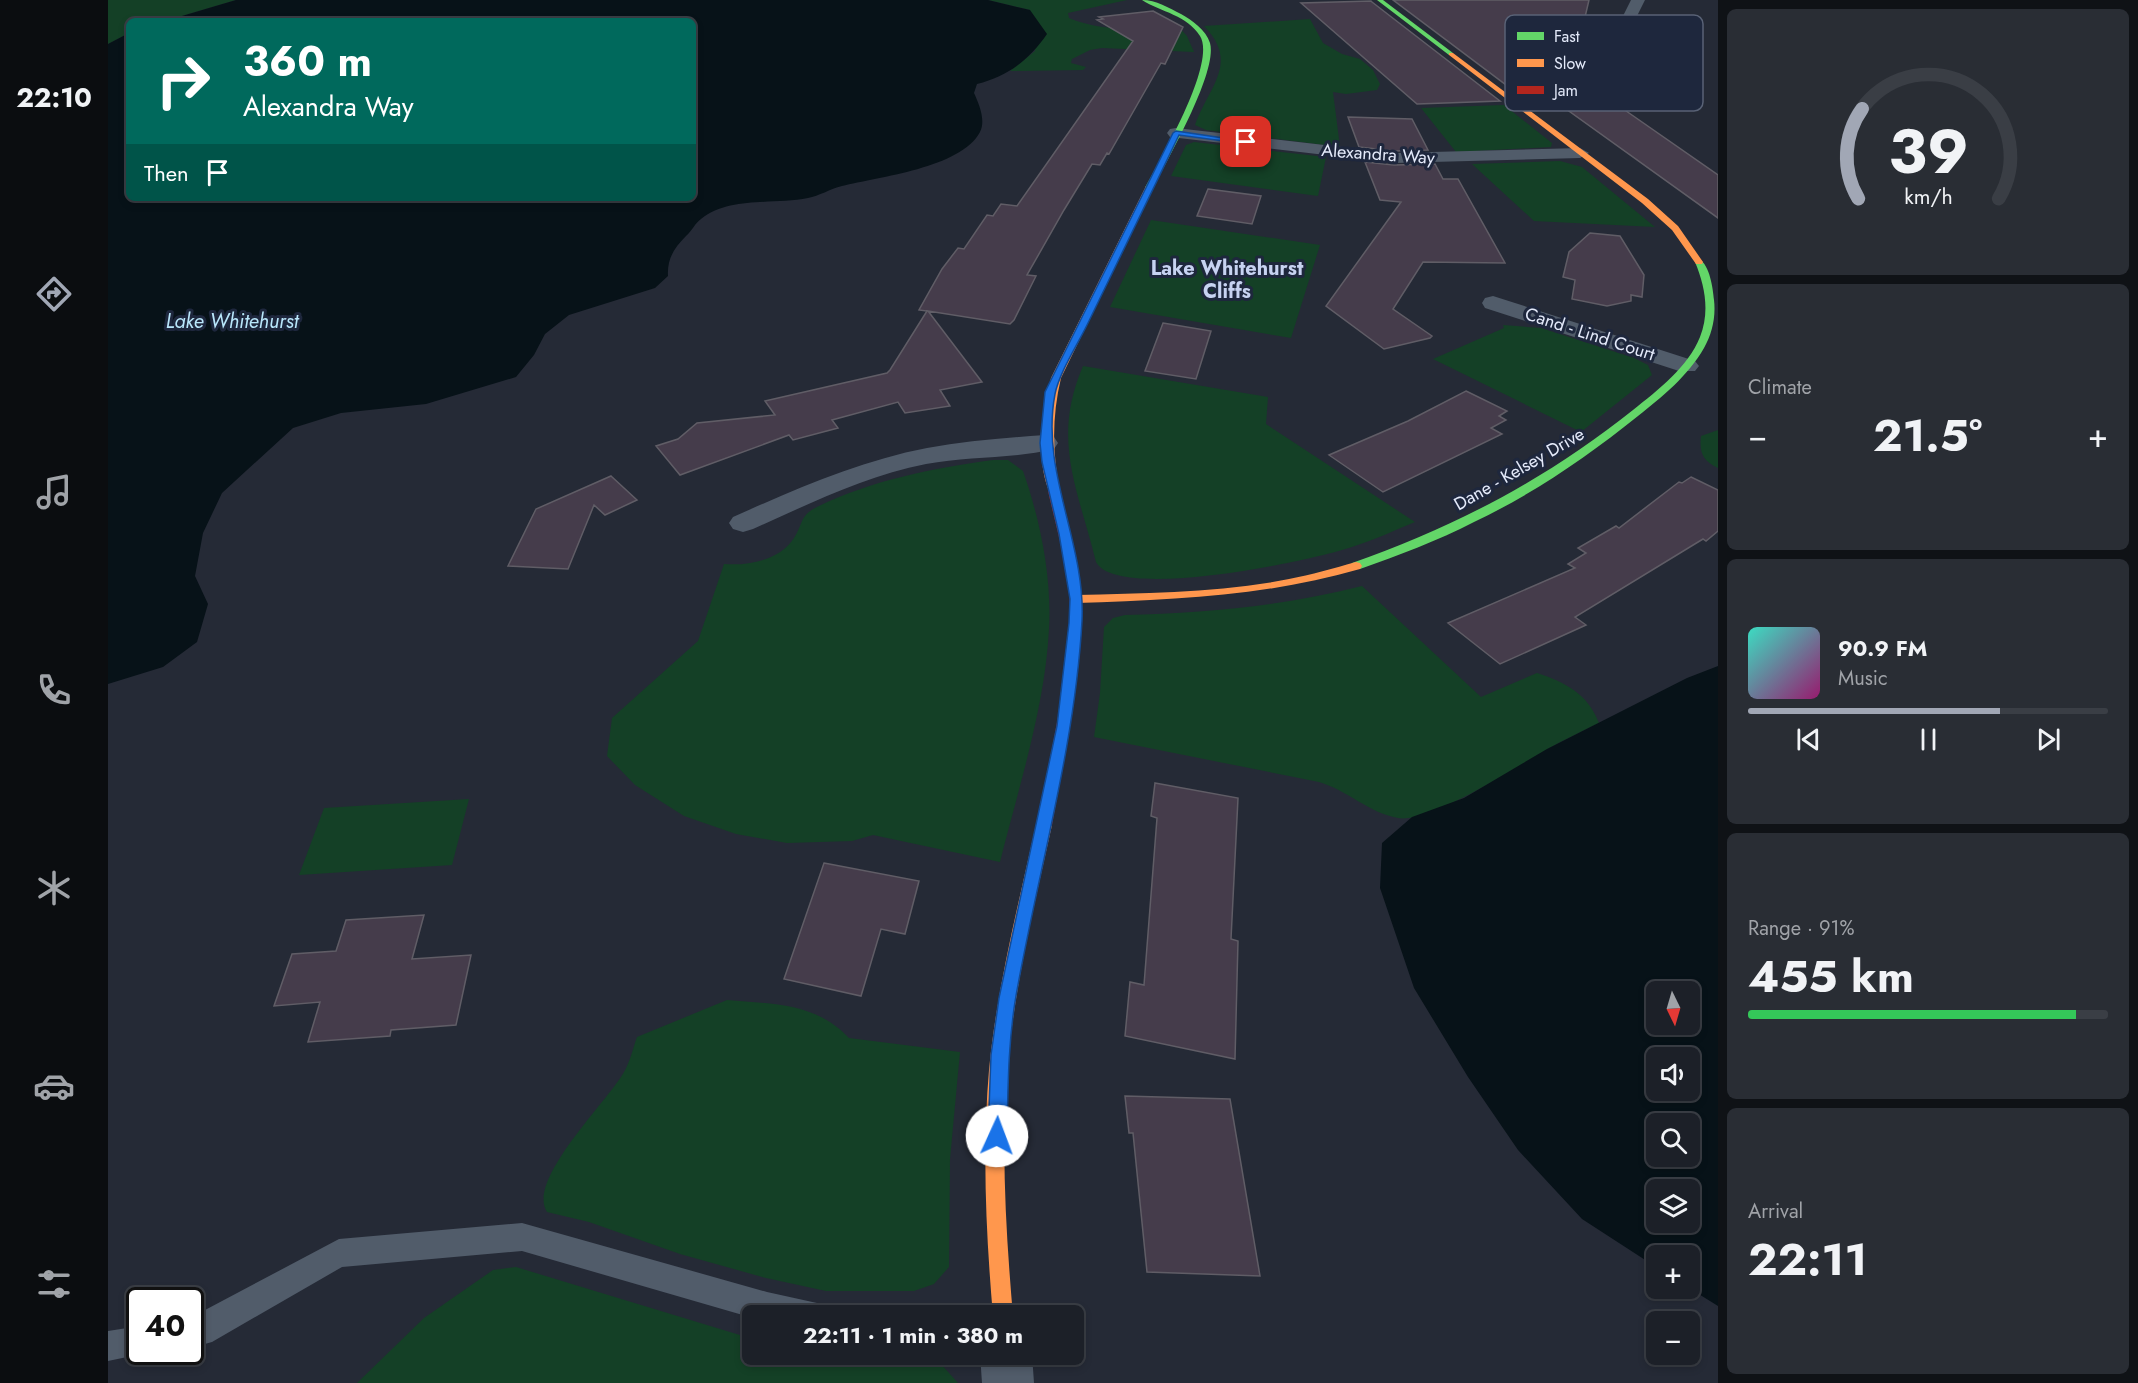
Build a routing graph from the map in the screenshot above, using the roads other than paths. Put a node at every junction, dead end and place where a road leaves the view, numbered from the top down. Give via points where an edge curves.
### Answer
1 (1145, 0) edge
2 (1380, 0) edge
3 (1638, 0) edge
4 (1630, 15) edge
5 (1505, 96) edge
6 (1525, 111) edge
7 (1176, 133) junction
8 (1580, 153) junction
9 (1493, 303) dead end
10 (1687, 366) junction
11 (1045, 443) junction
12 (743, 523) dead end
13 (1076, 599) junction
14 (760, 1305) edge
15 (1002, 1305) edge
16 (204, 1329) edge
17 (126, 1343) edge
18 (108, 1346) edge
19 (1007, 1365) edge
20 (1008, 1383) edge

1 - 7 street via 1186,21 1202,37 1209,52 1202,79
2 - 5 street, Dane - Kelsey Drive
3 - 4 street
6 - 8 street, Dane - Kelsey Drive
7 - 8 street, Alexandra Way via 1394,158
7 - 11 street via 1056,378 1047,407
8 - 10 street, Dane - Kelsey Drive via 1660,216 1696,256 1710,291 1711,315 1704,338
9 - 10 street, Cand - Lind Court
10 - 13 street, Dane - Kelsey Drive via 1598,445 1553,474 1433,537 1374,560 1300,582 1267,587
11 - 12 street via 958,451 889,465 835,483
11 - 13 street
13 - 15 street via 1064,726 1022,921 1000,1055 996,1177
14 - 16 lane via 522,1237 339,1253
17 - 18 lane
19 - 20 street

